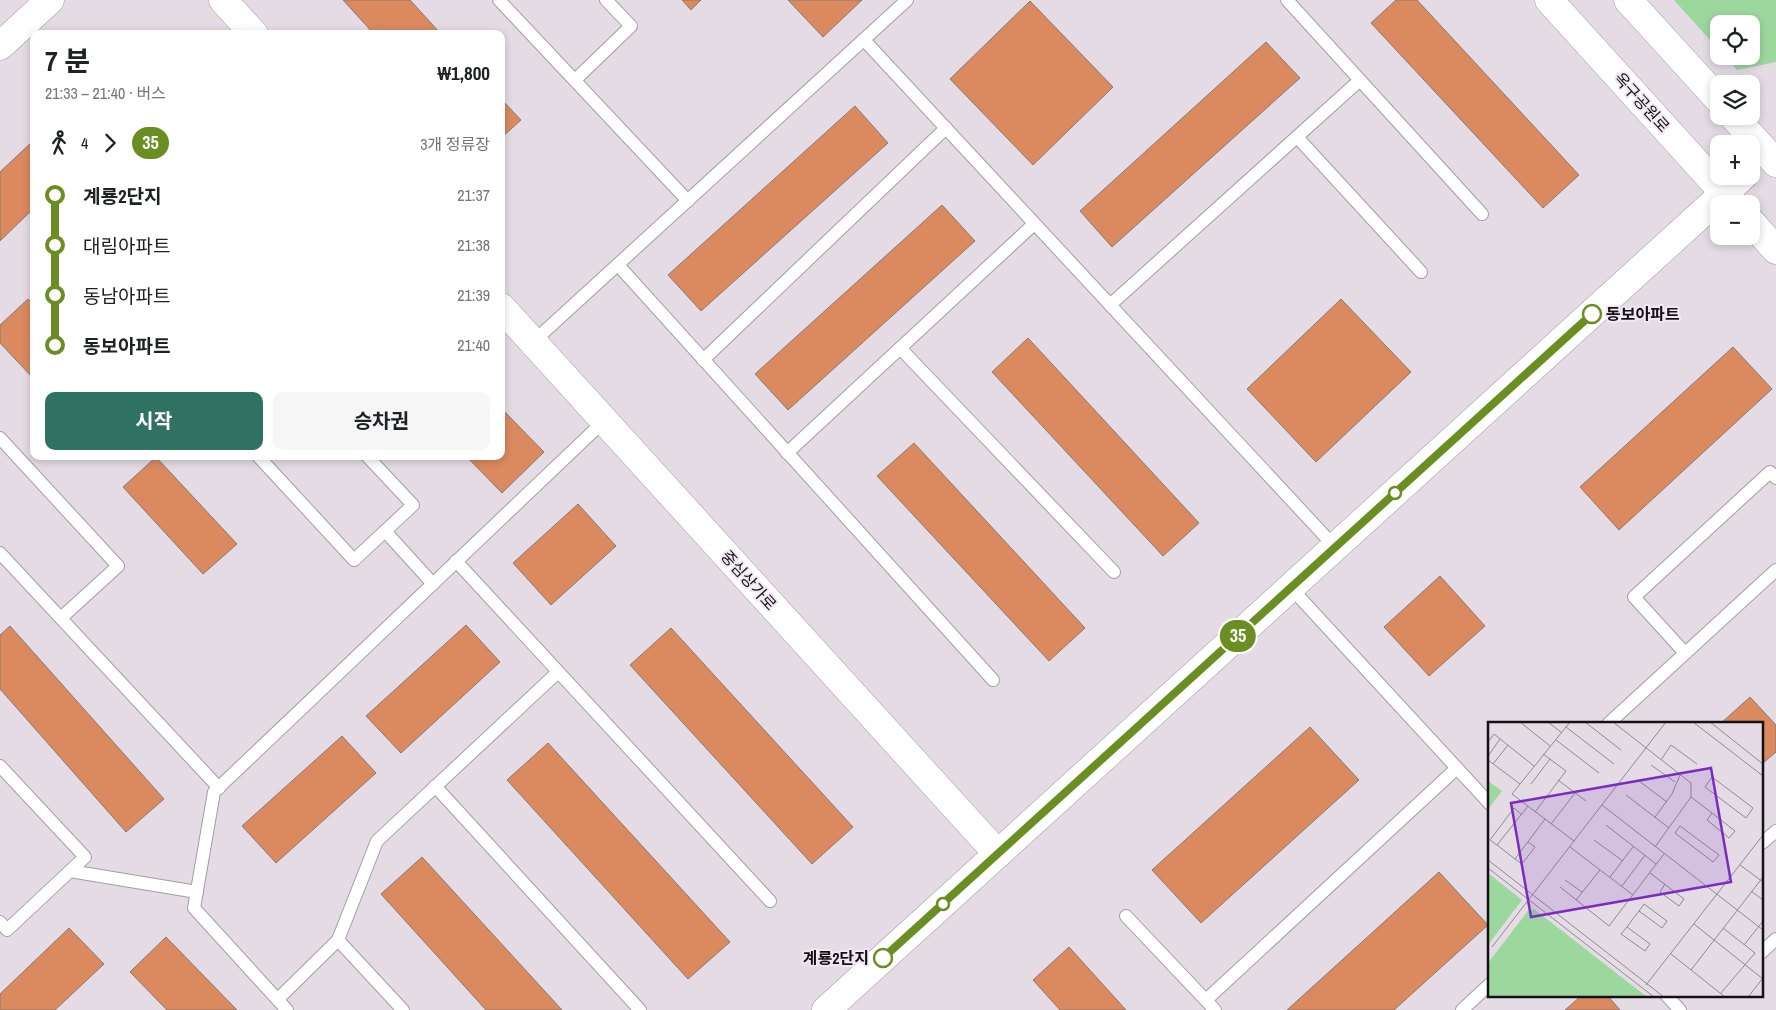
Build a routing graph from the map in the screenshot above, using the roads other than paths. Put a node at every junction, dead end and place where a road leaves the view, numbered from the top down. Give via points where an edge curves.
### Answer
1 (50, 0) edge
2 (223, 0) edge
3 (498, 0) edge
4 (606, 0) edge
5 (907, 0) edge
6 (1287, 0) edge
7 (1549, 0) edge
8 (1628, 0) edge
9 (250, 30) edge
10 (864, 40) junction
11 (0, 46) edge
12 (574, 80) junction
13 (1360, 80) junction
14 (1710, 90) edge
15 (1740, 125) edge
16 (946, 128) junction
17 (1297, 137) junction
18 (1768, 158) edge
19 (1734, 191) edge
20 (688, 201) junction
21 (1482, 214) dead end
22 (1034, 224) junction
23 (1760, 232) edge
24 (1776, 250) edge
25 (618, 265) junction
26 (1421, 272) dead end
27 (1110, 305) junction
28 (505, 311) edge
29 (534, 342) junction
30 (900, 348) junction
31 (703, 360) junction
32 (604, 420) junction
33 (0, 438) edge
34 (787, 453) junction
35 (262, 460) edge
36 (371, 460) edge
37 (1776, 478) edge
38 (384, 531) junction
39 (1336, 547) junction
40 (0, 553) edge
41 (456, 561) junction
42 (1776, 570) edge
43 (1114, 572) dead end
44 (433, 584) junction
45 (1291, 588) junction
46 (60, 618) junction
47 (1685, 653) junction
48 (558, 672) junction
49 (993, 680) dead end
50 (1610, 722) edge
51 (0, 766) edge
52 (1457, 768) junction
53 (435, 786) junction
54 (220, 788) junction
55 (1488, 802) edge
56 (1776, 831) edge
57 (1764, 841) edge
58 (998, 854) junction
59 (70, 871) junction
60 (197, 892) junction
61 (770, 901) dead end
62 (1126, 916) dead end
63 (0, 922) edge
64 (1776, 939) edge
65 (338, 940) junction
66 (1764, 950) edge
67 (1488, 986) edge
68 (1669, 998) edge
69 (278, 999) junction
70 (1206, 1000) junction
71 (288, 1010) edge
72 (404, 1010) edge
73 (640, 1010) edge
74 (826, 1010) edge
75 (1215, 1010) edge
76 (1462, 1010) edge
77 (1680, 1010) edge

1 - 11 street
2 - 9 street
3 - 12 lane
4 - 12 lane via 631,26
5 - 10 lane
6 - 13 lane
7 - 19 street, 옥구공원로
8 - 14 street
10 - 16 lane
10 - 20 lane
12 - 20 lane
13 - 17 lane
13 - 21 lane
15 - 18 street
16 - 22 lane
16 - 31 lane
17 - 26 lane
17 - 27 lane
19 - 39 street
20 - 25 lane
22 - 27 lane
22 - 30 lane
23 - 24 street
25 - 29 lane
25 - 31 lane
27 - 39 lane
28 - 29 street, 중심상가로
29 - 32 street, 중심상가로
30 - 34 lane
30 - 43 lane
31 - 34 lane
32 - 41 lane
32 - 58 street, 중심상가로
33 - 46 lane via 118,566
34 - 49 lane
35 - 38 lane via 354,560
36 - 38 lane via 413,505
37 - 47 lane via 1770,472 1634,597
38 - 44 lane
39 - 45 street
40 - 46 lane
41 - 44 lane
41 - 48 lane
42 - 47 lane
44 - 54 lane
45 - 52 lane
45 - 58 street
46 - 54 lane
47 - 50 lane
48 - 53 lane
48 - 61 lane
51 - 59 lane via 85,857
52 - 55 lane
52 - 70 lane
53 - 65 lane via 376,841
53 - 73 lane
54 - 60 lane via 214,792
56 - 57 lane
58 - 74 street
59 - 60 lane
59 - 63 lane via 7,930
60 - 69 lane via 194,908
62 - 70 lane
64 - 66 lane
65 - 69 lane
65 - 72 lane
67 - 76 lane
68 - 77 lane
69 - 71 lane
70 - 75 lane

